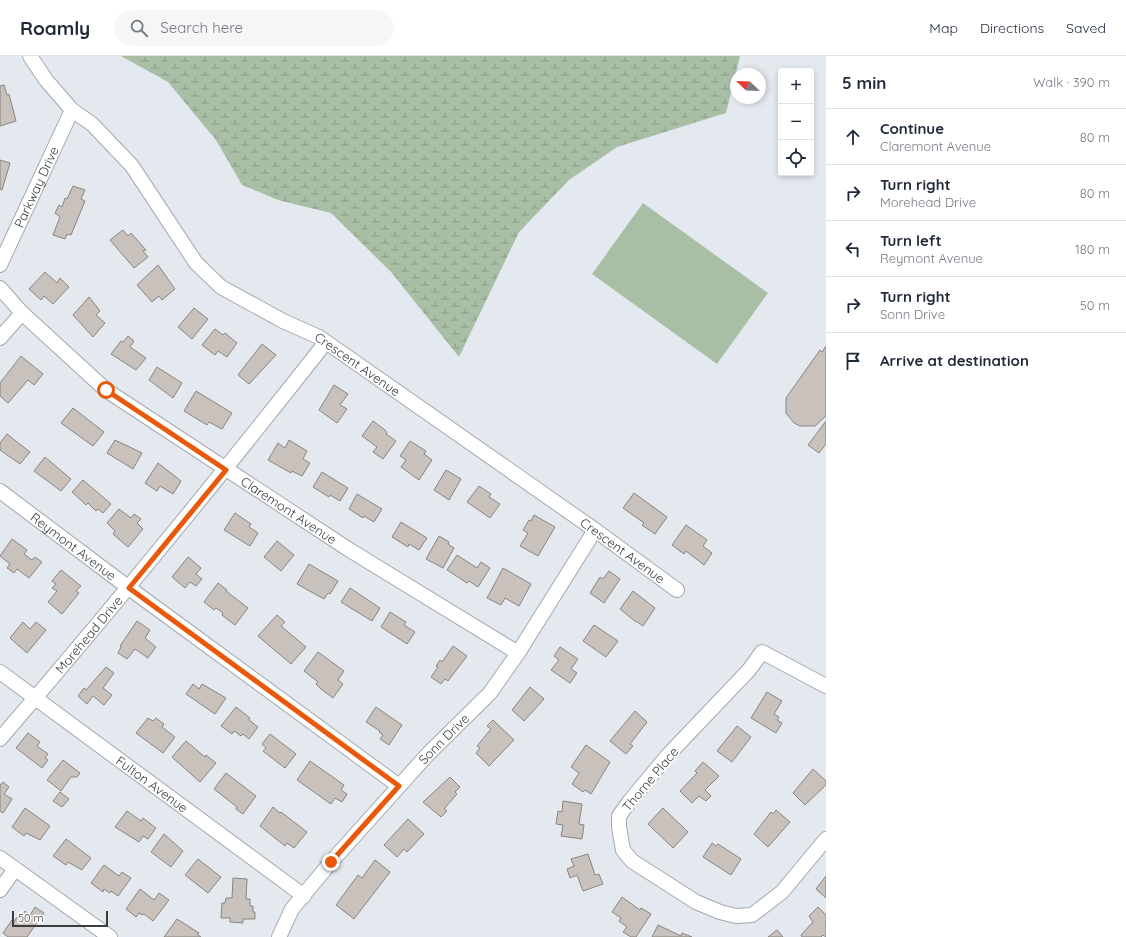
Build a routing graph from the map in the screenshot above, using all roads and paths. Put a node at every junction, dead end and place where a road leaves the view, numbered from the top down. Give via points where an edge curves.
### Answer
1 (30, 56) edge
2 (72, 110) junction
3 (0, 265) edge
4 (0, 288) edge
5 (22, 313) junction
6 (0, 338) edge
7 (326, 342) junction
8 (226, 470) junction
9 (0, 491) edge
10 (595, 530) junction
11 (129, 588) junction
12 (676, 590) dead end
13 (518, 653) junction
14 (0, 672) edge
15 (826, 686) edge
16 (36, 698) junction
17 (0, 740) edge
18 (399, 786) junction
19 (826, 839) edge
20 (0, 858) edge
21 (15, 869) junction
22 (0, 890) edge
23 (304, 896) junction
24 (110, 937) edge
25 (279, 937) edge

1 - 2 street, Crescent Avenue via 46,80
2 - 3 street, Parkway Drive
2 - 7 street, Crescent Avenue via 92,124 132,166 196,263 221,287
4 - 5 street, Claremont Avenue
5 - 6 street
5 - 8 street, Claremont Avenue via 106,390
7 - 8 street, Morehead Drive
7 - 10 street, Crescent Avenue
8 - 11 street, Morehead Drive
8 - 13 street, Claremont Avenue via 348,549
9 - 11 street, Reymont Avenue
10 - 12 street, Crescent Avenue
10 - 13 street, Sonn Drive
11 - 16 street, Morehead Drive
11 - 18 street, Reymont Avenue
13 - 18 street, Sonn Drive via 490,693
14 - 16 street, Fulton Avenue
15 - 19 street, Thorne Place via 762,652 749,670 668,755 629,802 619,816 618,827 623,850 632,861 696,902 736,916 752,915 782,892
16 - 17 street, Morehead Drive
16 - 23 street, Fulton Avenue
18 - 23 street, Sonn Drive
20 - 21 street
21 - 22 street
21 - 24 street
23 - 25 street, Sonn Drive via 292,909

